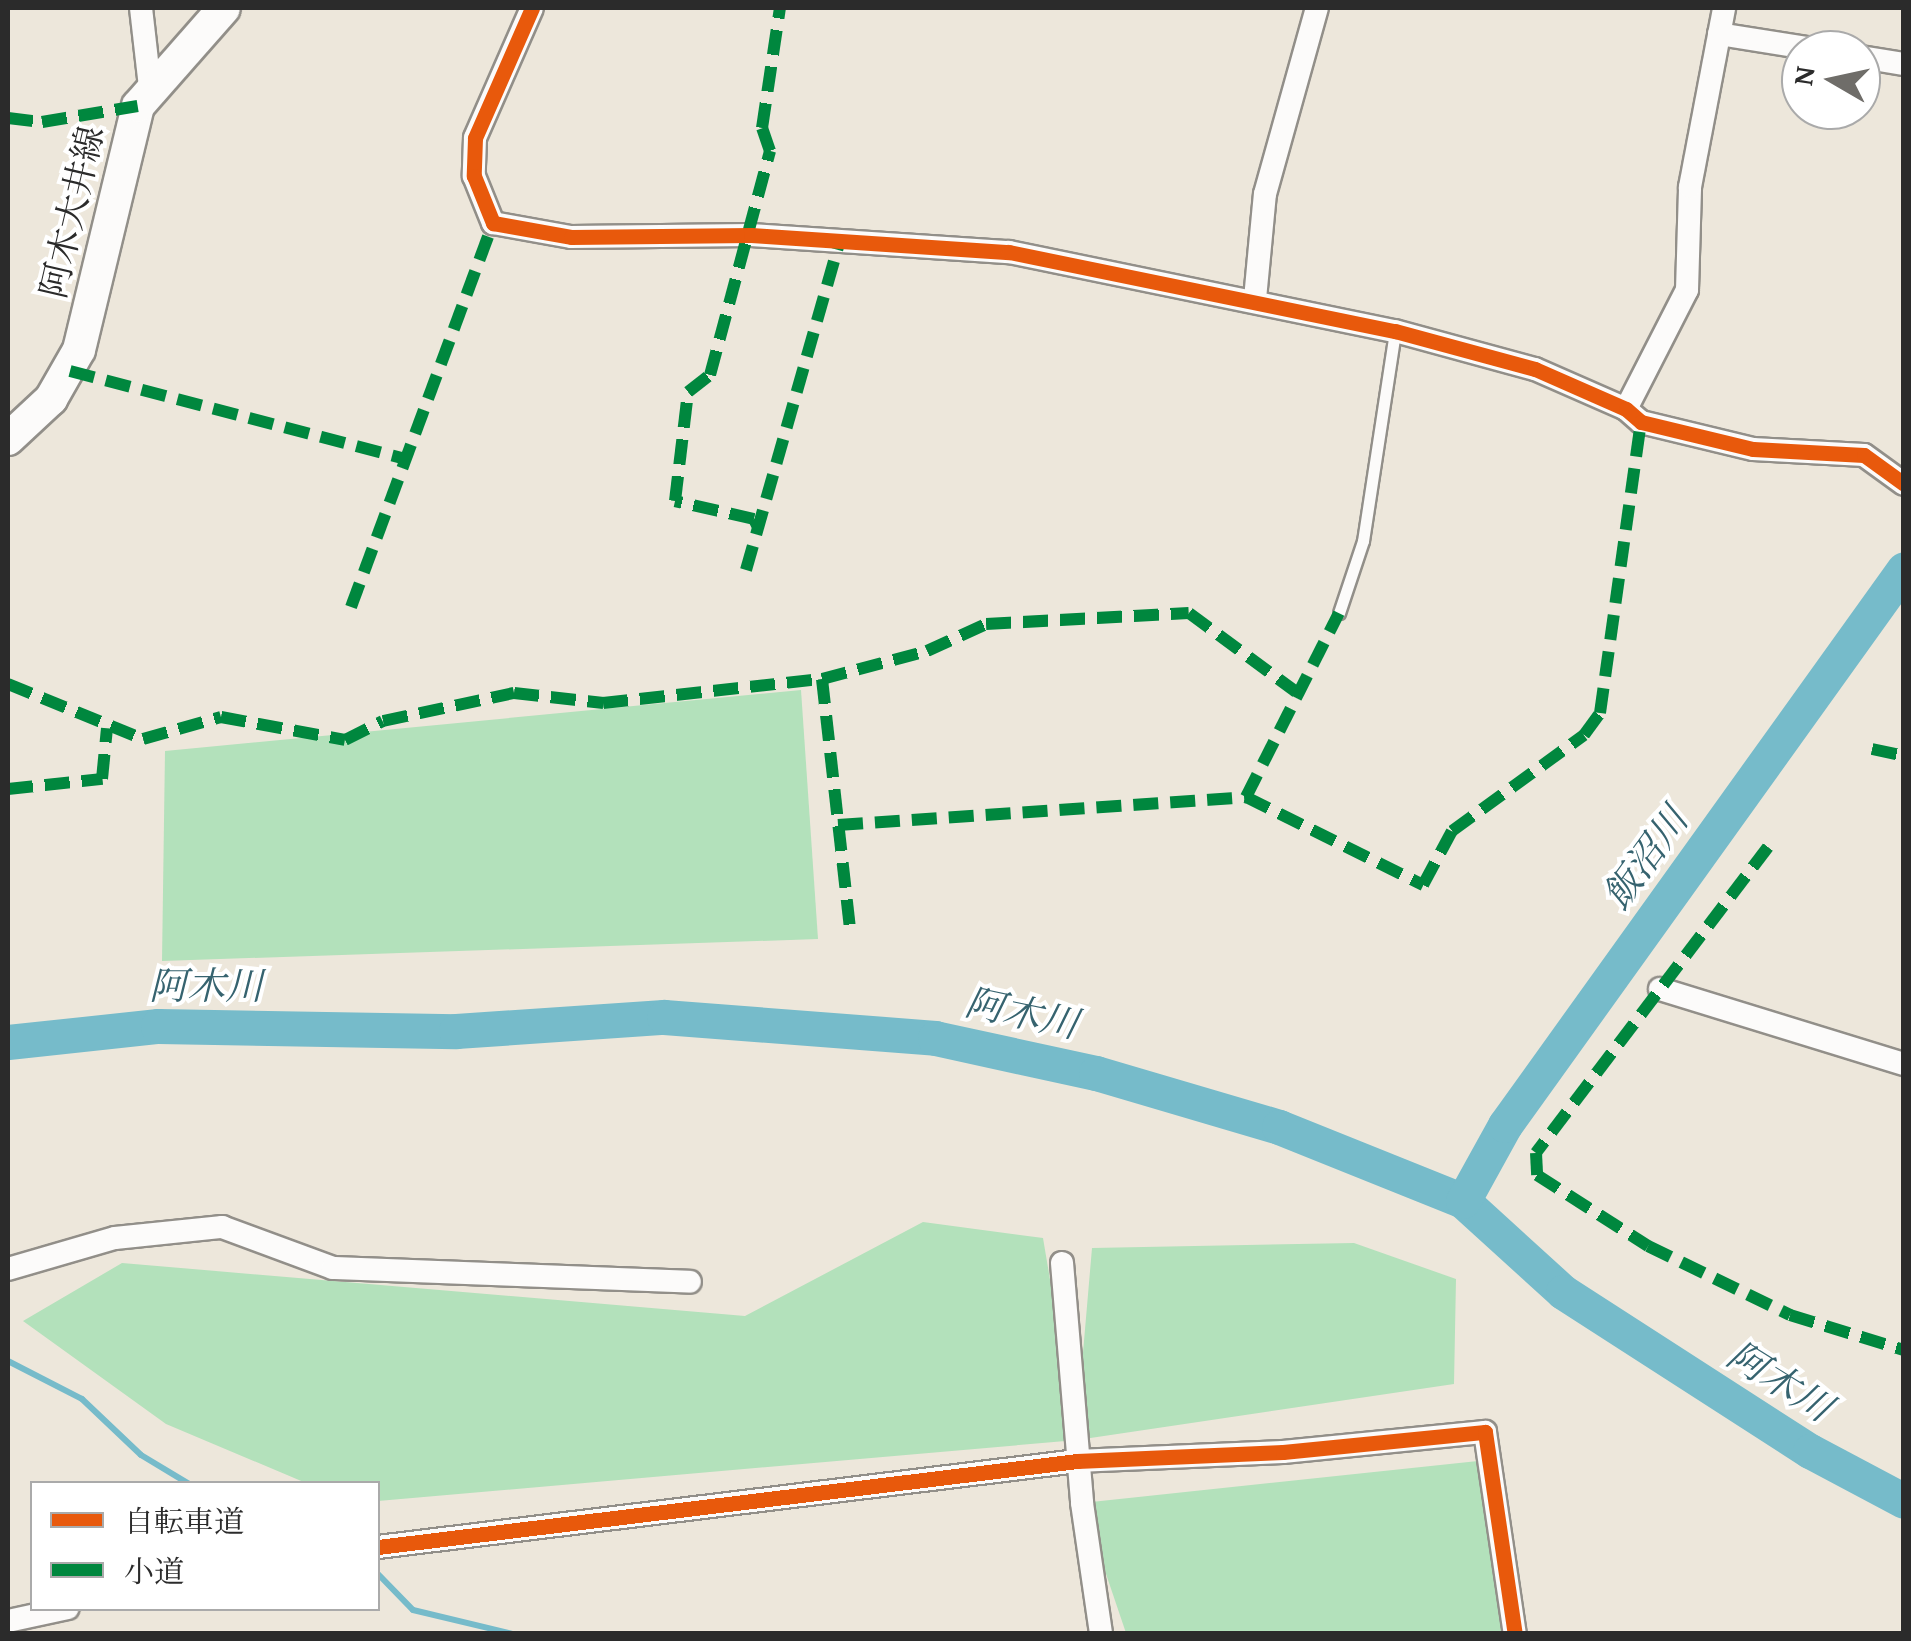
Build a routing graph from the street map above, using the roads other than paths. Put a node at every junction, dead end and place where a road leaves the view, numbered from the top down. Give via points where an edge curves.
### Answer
1 (140, 8) edge
2 (224, 8) edge
3 (532, 8) edge
4 (1316, 8) edge
5 (1724, 8) edge
6 (1720, 34) junction
7 (1781, 44) edge
8 (150, 86) junction
9 (1256, 299) junction
10 (1395, 331) junction
11 (1626, 409) junction
12 (8, 439) edge
13 (1904, 484) edge
14 (1339, 613) dead end
15 (1660, 989) dead end
16 (1904, 1064) edge
17 (1062, 1263) dead end
18 (8, 1269) edge
19 (690, 1282) dead end
20 (1078, 1462) junction
21 (384, 1545) edge
22 (54, 1611) edge
23 (8, 1621) edge
24 (1101, 1634) edge
25 (1515, 1634) edge

1 - 8 street
2 - 8 main road, 阿木大井線
3 - 9 street via 475,138 474,176 493,222 571,237 750,235 953,244
4 - 9 street via 1265,194
5 - 6 street
6 - 7 street
6 - 11 street via 1690,187 1687,290
8 - 12 main road, 阿木大井線 via 138,106 79,350 51,400
9 - 10 street
10 - 11 street via 1536,369
10 - 14 lane via 1363,541
11 - 13 street via 1641,422 1753,449 1864,455
15 - 16 street
17 - 20 street
18 - 19 street via 115,1238 222,1228 333,1268
20 - 21 street
20 - 24 street
20 - 25 street via 1486,1432
22 - 23 street

